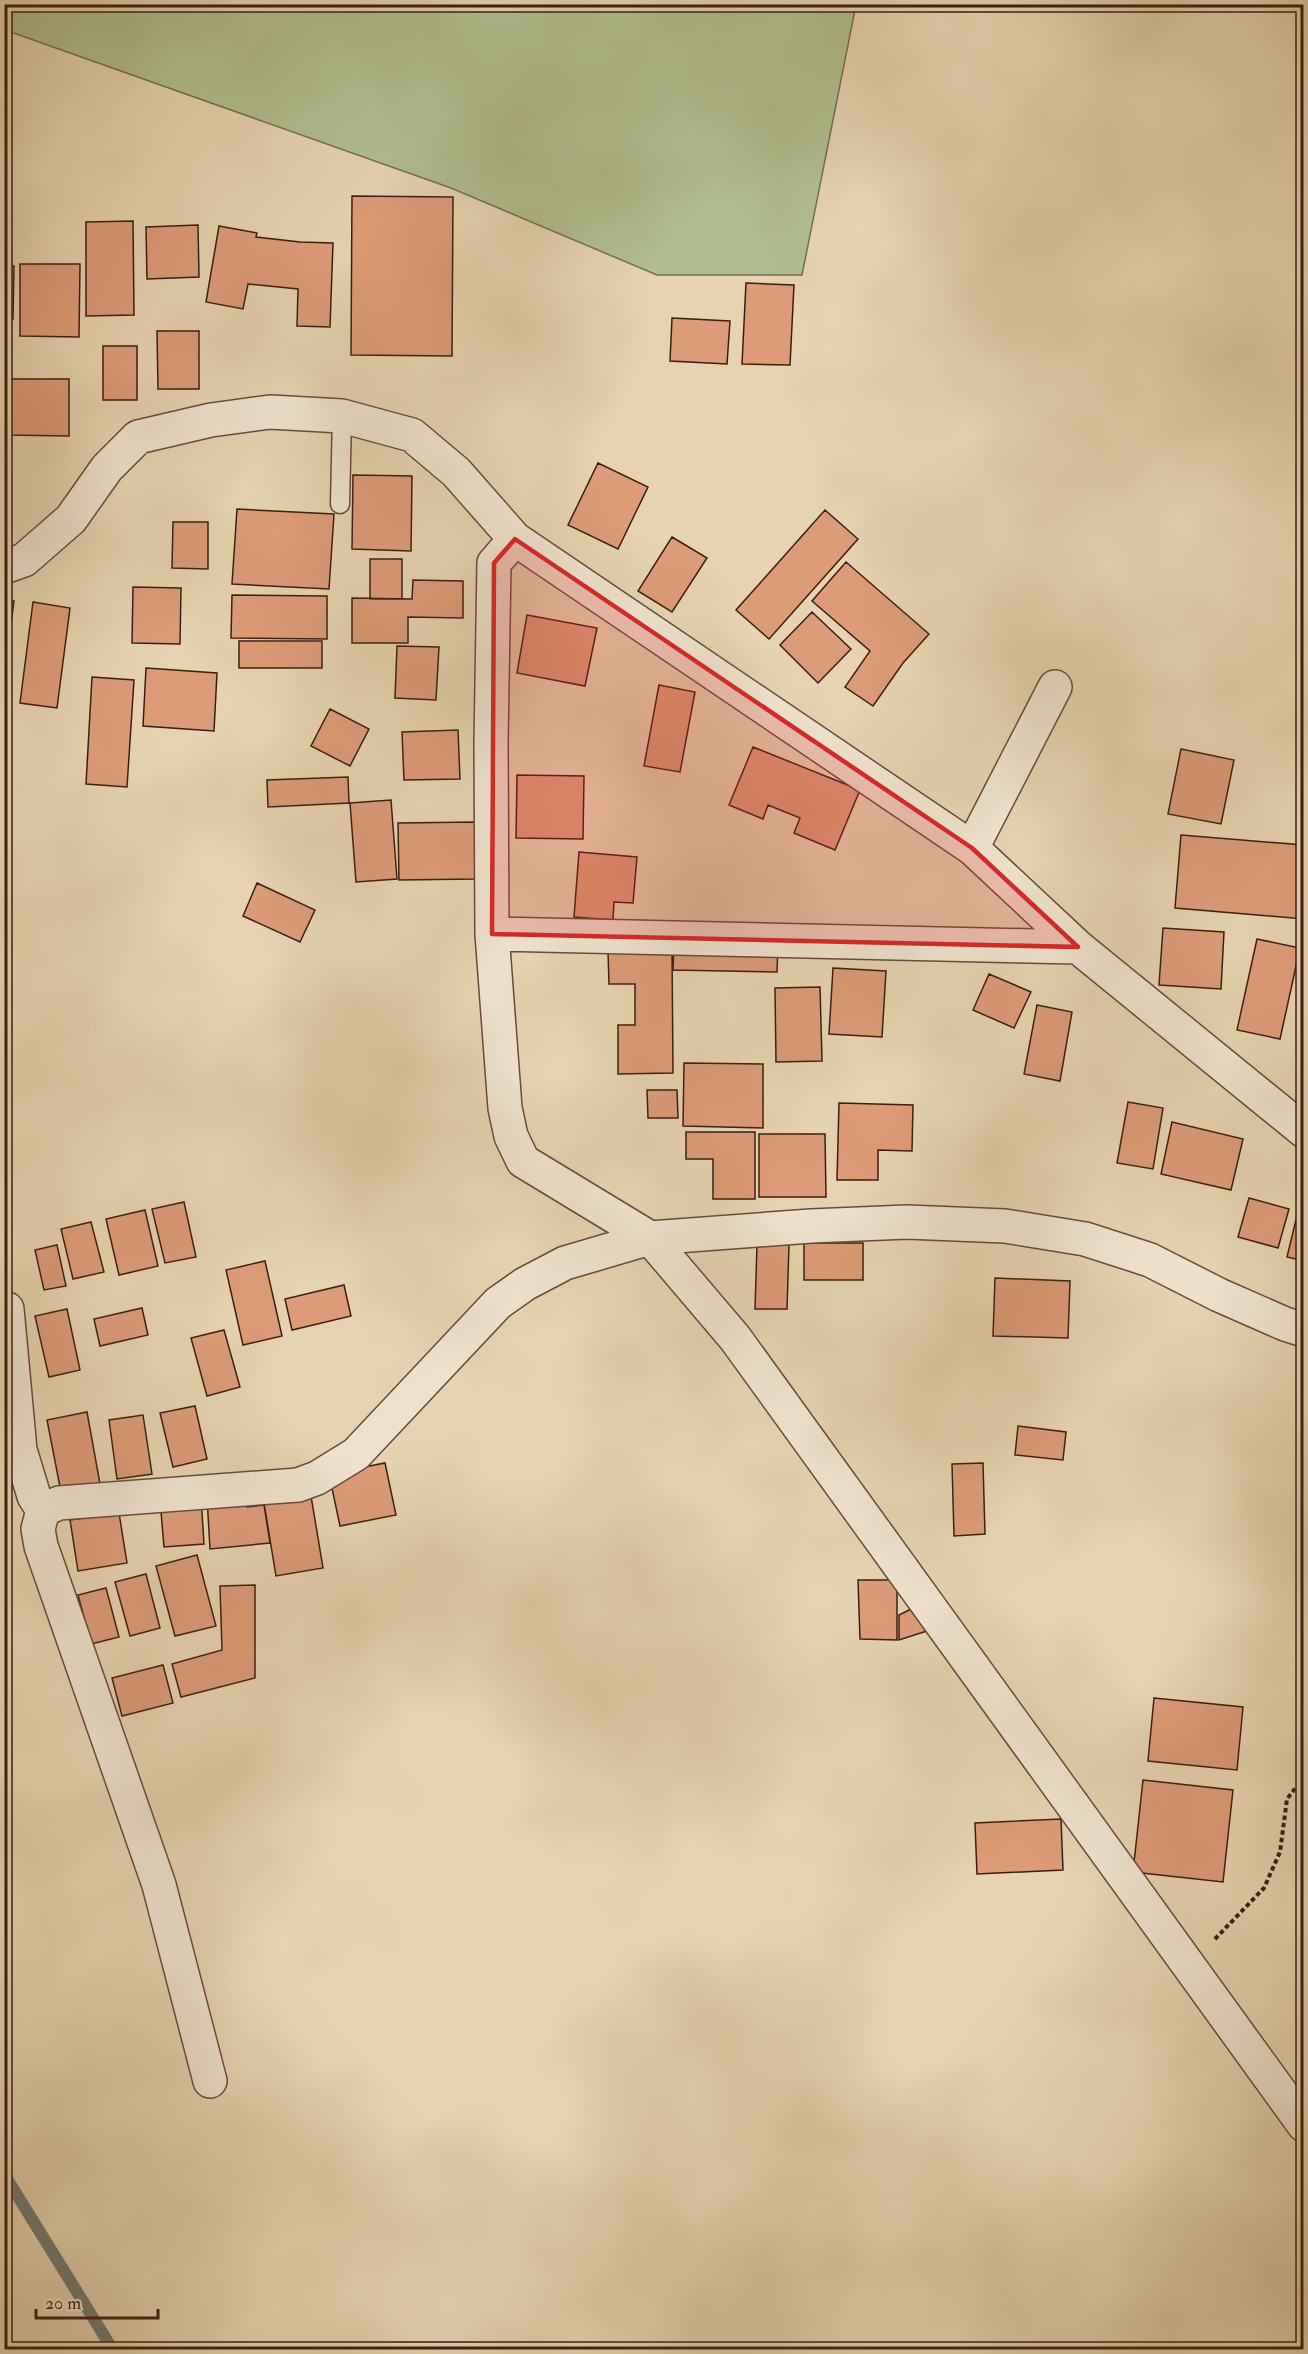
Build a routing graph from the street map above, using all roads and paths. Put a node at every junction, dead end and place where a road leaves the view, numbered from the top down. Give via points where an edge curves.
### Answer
1 (342, 416) junction
2 (340, 504) dead end
3 (515, 539) junction
4 (4, 567) edge
5 (1055, 687) dead end
6 (972, 848) junction
7 (492, 934) junction
8 (1078, 947) junction
9 (1304, 1131) edge
10 (650, 1238) junction
11 (7, 1309) dead end
12 (1304, 1330) edge
13 (42, 1510) junction
14 (1304, 1778) edge
15 (1190, 1966) junction
16 (210, 2081) dead end
17 (1304, 2125) edge

1 - 2 lane
1 - 3 street via 412,435 456,472
1 - 4 street via 270,412 211,420 138,437 107,468 72,519 24,560
3 - 6 street
3 - 7 street via 494,563
5 - 6 street
6 - 8 street
7 - 8 street
7 - 10 street via 505,1108 511,1136 523,1161
8 - 9 street
10 - 12 street via 907,1222 1005,1226 1085,1239 1150,1260 1219,1295
10 - 13 street via 564,1263 498,1303 356,1454 317,1478 298,1485 59,1503
10 - 15 street via 735,1338
11 - 13 street via 20,1450
13 - 16 street via 41,1546 159,1885
14 - 15 path via 1287,1799 1280,1852 1264,1888
15 - 17 street

